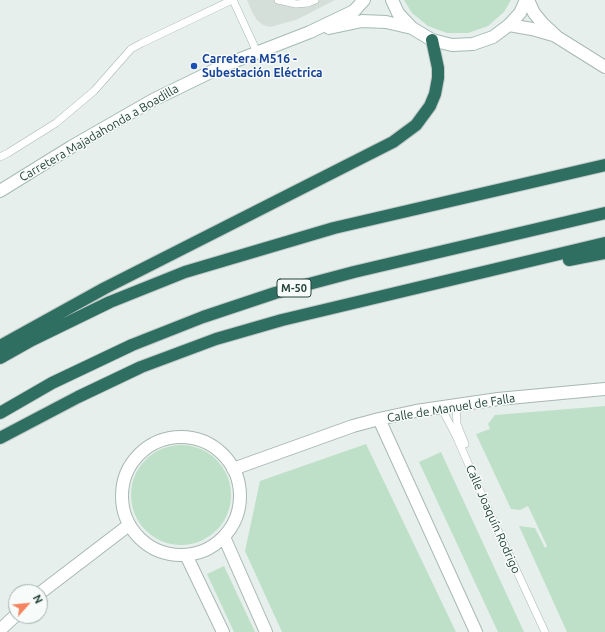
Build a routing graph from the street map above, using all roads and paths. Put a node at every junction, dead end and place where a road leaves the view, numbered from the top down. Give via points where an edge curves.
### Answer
1 (232, 0) edge
2 (278, 0) edge
3 (315, 0) edge
4 (364, 0) edge
5 (392, 0) edge
6 (527, 0) edge
7 (509, 25) junction
8 (412, 28) junction
9 (310, 32) junction
10 (558, 37) junction
11 (432, 40) junction
12 (257, 52) junction
13 (605, 67) edge
14 (0, 157) edge
15 (605, 165) edge
16 (0, 191) edge
17 (605, 213) edge
18 (605, 243) edge
19 (605, 253) edge
20 (459, 278) junction
21 (0, 346) edge
22 (0, 358) edge
23 (605, 389) edge
24 (456, 405) junction
25 (441, 407) junction
26 (0, 413) edge
27 (379, 419) junction
28 (0, 438) edge
29 (233, 469) junction
30 (129, 525) junction
31 (224, 537) junction
32 (186, 555) junction
33 (48, 587) edge
34 (8, 622) edge
35 (0, 630) edge
36 (223, 632) edge
37 (266, 632) edge
38 (476, 632) edge
39 (545, 632) edge
40 (550, 632) edge

1 - 12 lane
1 - 14 lane via 131,49 94,91 56,123
2 - 3 lane via 296,4
4 - 9 street, Carretera Majadahonda a Boadilla via 354,11
5 - 8 street via 398,13
6 - 7 street
6 - 10 street via 543,24
7 - 10 street via 532,28
7 - 11 street via 492,37 473,44 452,45
8 - 9 street, Carretera Majadahonda a Boadilla via 386,22 362,21
8 - 11 street
9 - 12 street, Carretera Majadahonda a Boadilla
10 - 13 street
11 - 21 highway via 438,68 435,94 430,106 416,125 393,142 105,288
12 - 16 street, Carretera Majadahonda a Boadilla via 153,100
15 - 22 highway via 334,228 185,272 110,302
17 - 26 highway, M-50 via 354,272 210,314 132,345 52,383
18 - 20 highway
19 - 20 highway
20 - 28 highway via 282,320 216,339 141,367
23 - 24 street, Calle de Manuel de Falla
24 - 25 street, Calle de Manuel de Falla
24 - 40 lane, Calle Joaquín Rodrigo via 457,424 465,445
25 - 27 street, Calle de Manuel de Falla
25 - 39 lane, Calle Joaquín Rodrigo
27 - 29 street, Calle de Manuel de Falla
27 - 38 street
29 - 30 street via 222,454 201,441 170,438 152,444 138,456 127,471 122,489 123,508
29 - 31 street via 239,486 239,504 234,522
30 - 32 street via 153,548 169,554
30 - 33 street
31 - 32 street via 200,552
31 - 37 street
32 - 36 street
34 - 35 street

